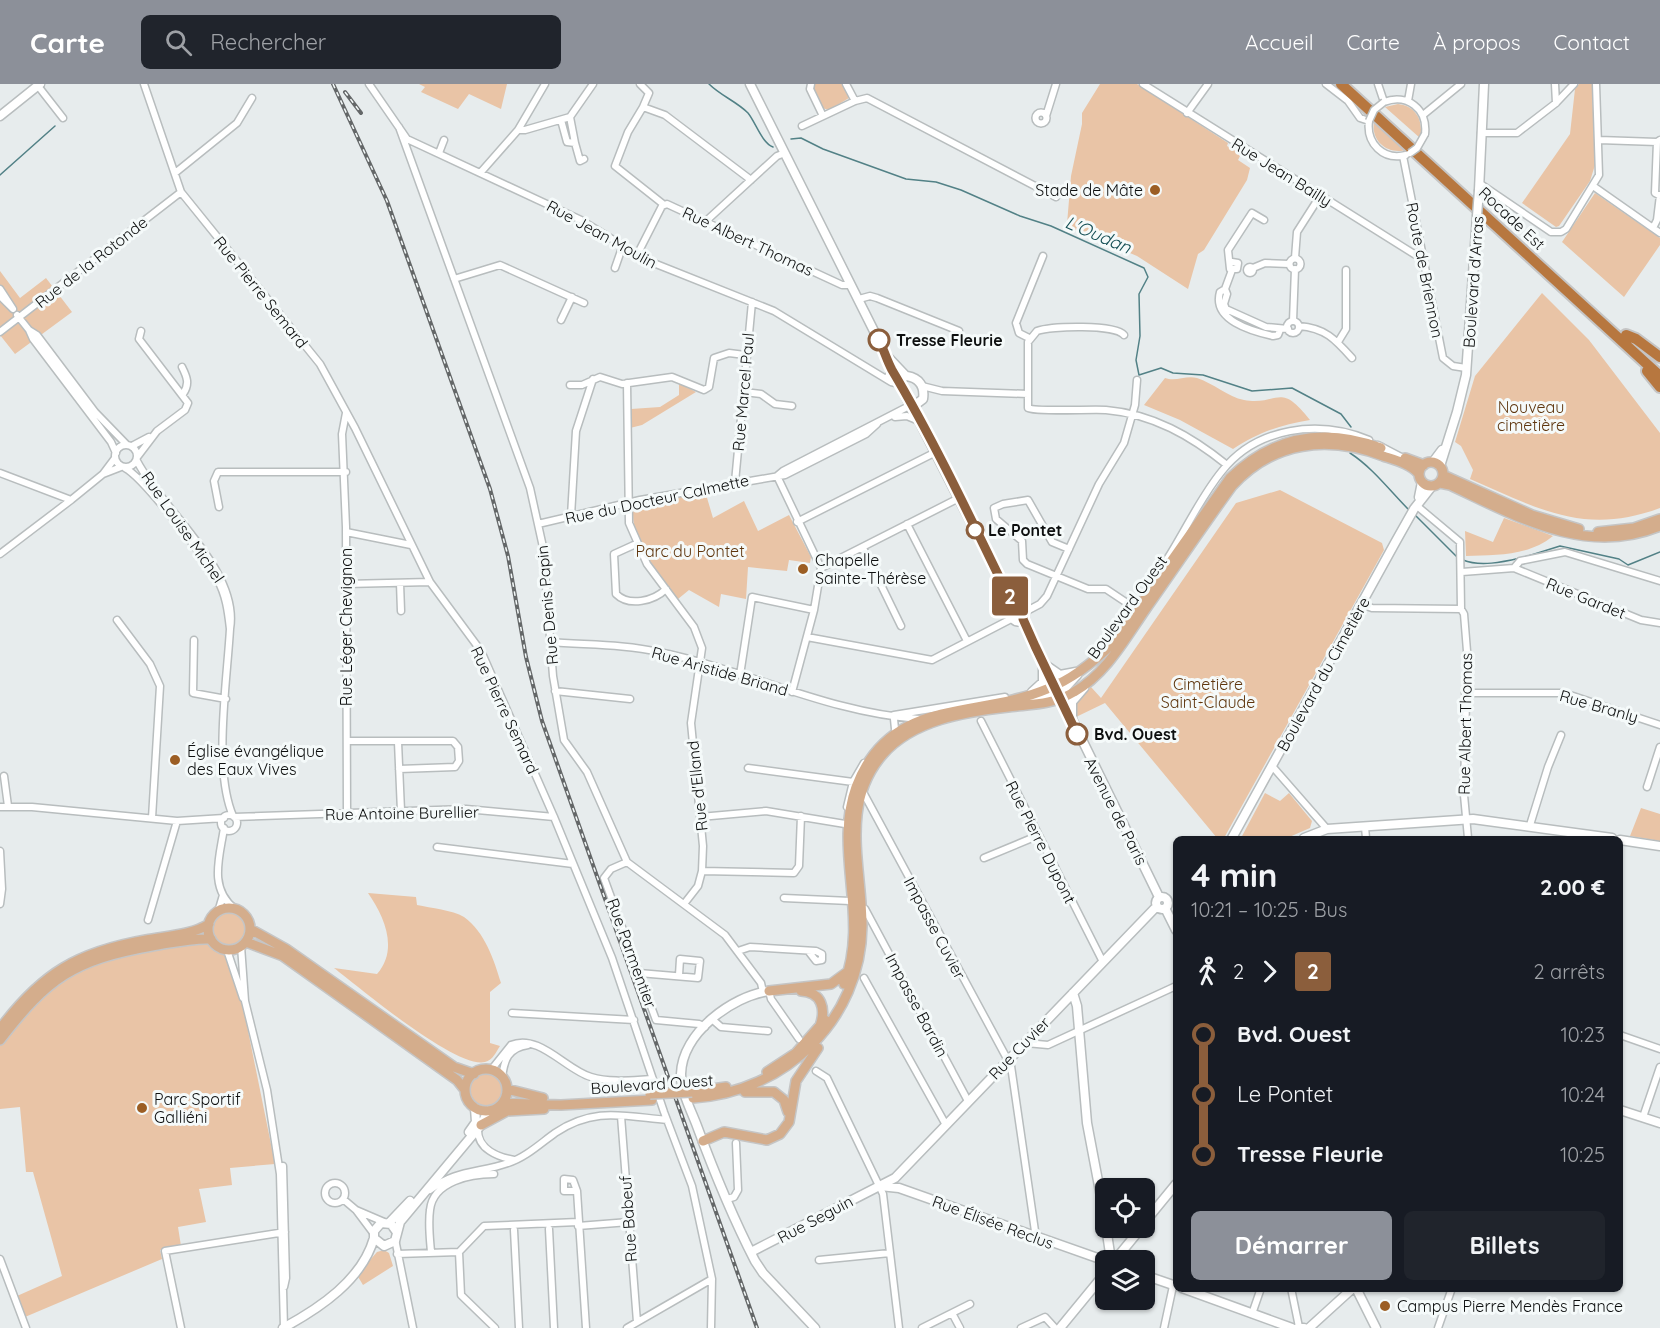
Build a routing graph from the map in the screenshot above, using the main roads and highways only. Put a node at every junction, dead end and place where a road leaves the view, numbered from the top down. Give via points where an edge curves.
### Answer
1 (1341, 84) edge
2 (1352, 84) edge
3 (1608, 327) junction
4 (1626, 335) junction
5 (1660, 357) edge
6 (1660, 366) edge
7 (1660, 375) edge
8 (1660, 387) edge
9 (1398, 459) junction
10 (1432, 474) junction
11 (1660, 519) edge
12 (1660, 526) edge
13 (1058, 692) junction
14 (907, 726) junction
15 (209, 924) junction
16 (250, 930) junction
17 (211, 939) junction
18 (243, 944) junction
19 (849, 969) junction
20 (846, 989) junction
21 (781, 991) junction
22 (766, 992) road end
23 (837, 1013) junction
24 (0, 1029) edge
25 (819, 1029) junction
26 (0, 1041) edge
27 (474, 1074) junction
28 (507, 1089) junction
29 (465, 1090) junction
30 (693, 1095) junction
31 (715, 1095) junction
32 (651, 1097) junction
33 (503, 1102) junction
34 (621, 1102) junction
35 (789, 1116) junction
36 (479, 1127) road end
37 (703, 1140) road end

1 - 3 highway, Rocade Est
2 - 4 highway, Rocade Est
3 - 7 highway, Rocade Est
3 - 8 highway
4 - 5 highway
4 - 6 highway, Rocade Est
9 - 10 main road, Boulevard Ouest
9 - 13 main road, Boulevard Ouest via 1326,442 1297,446 1244,473 1118,649 1087,684
9 - 13 main road, Boulevard Ouest via 1366,443 1329,436 1304,437 1249,461 1230,478 1107,650
10 - 11 main road via 1571,528 1620,531
10 - 12 main road via 1547,528 1575,535 1619,537
13 - 14 main road, Boulevard Ouest via 1044,704 1010,706
13 - 14 main road, Boulevard Ouest via 916,716
14 - 19 main road, Boulevard Ouest via 871,757 853,796 849,831 855,916
14 - 20 main road, Boulevard Ouest via 870,772 857,806 855,841 862,927 859,956
15 - 16 main road via 218,912 235,909 246,916
15 - 17 main road
15 - 24 main road via 193,931 99,950 65,965 30,992
16 - 18 main road
16 - 27 main road via 286,949 448,1064
17 - 18 main road via 227,950
17 - 26 main road via 123,951 82,964 36,996
18 - 29 main road via 267,949 305,971 457,1080
19 - 20 main road, Boulevard Ouest
19 - 21 main road via 831,984
20 - 23 main road, Boulevard Ouest
20 - 25 main road, Boulevard Ouest
21 - 22 main road
21 - 25 main road via 807,992 819,998 824,1013
23 - 31 main road, Boulevard Ouest via 808,1051 780,1072
23 - 35 main road via 834,1024 796,1081
25 - 30 main road, Boulevard Ouest via 796,1053 759,1076
27 - 28 main road via 491,1070 502,1078
27 - 29 main road
28 - 32 main road, Boulevard Ouest via 565,1100
28 - 33 main road
29 - 33 main road via 475,1108 489,1111
30 - 31 main road, Boulevard Ouest
30 - 32 main road, Boulevard Ouest, bridge
31 - 35 main road via 774,1092 784,1100
32 - 34 main road, Boulevard Ouest
33 - 34 main road, Boulevard Ouest
34 - 36 main road via 511,1111
35 - 37 main road via 785,1129 774,1138 754,1139 724,1132

